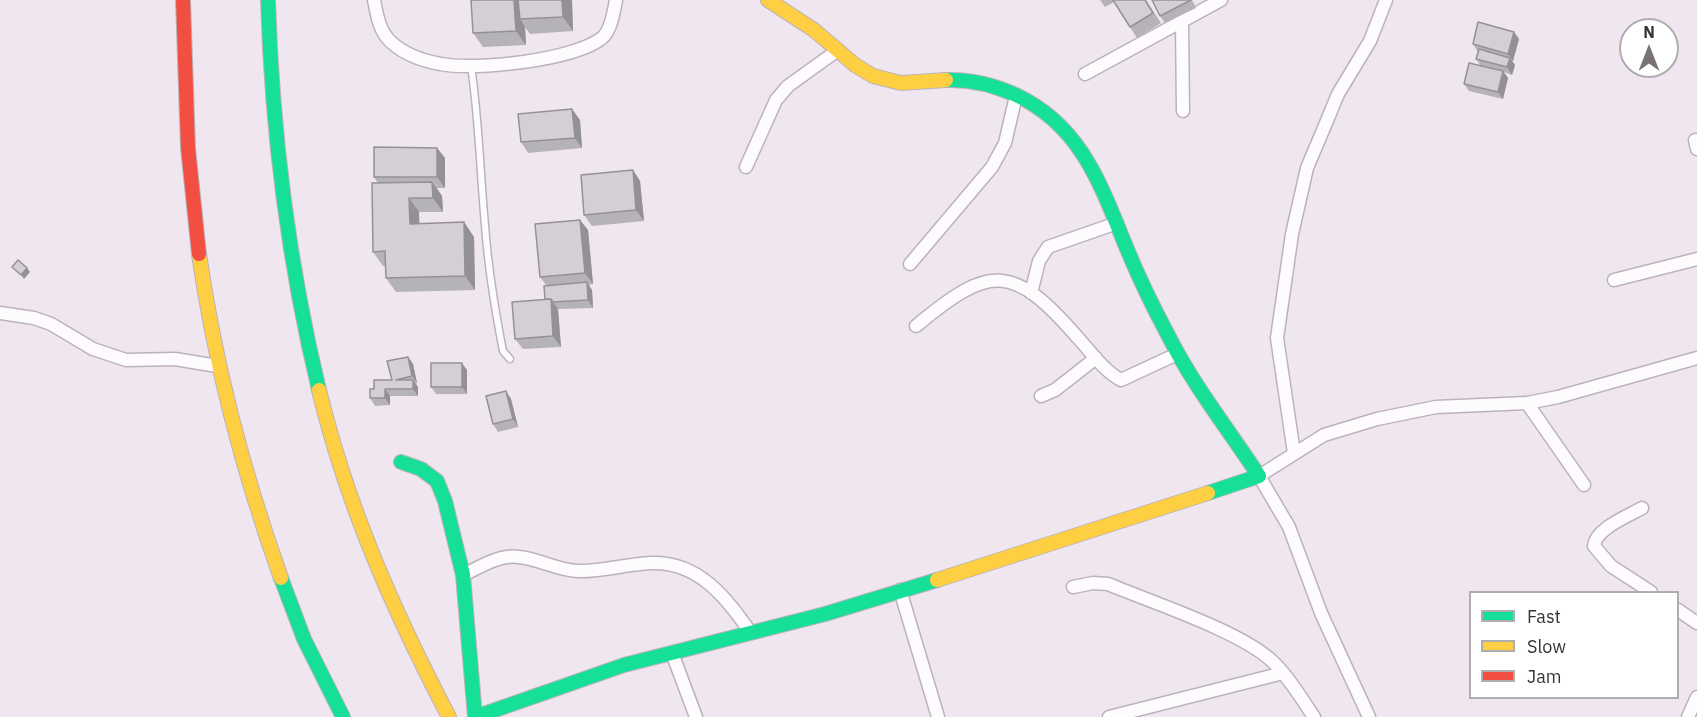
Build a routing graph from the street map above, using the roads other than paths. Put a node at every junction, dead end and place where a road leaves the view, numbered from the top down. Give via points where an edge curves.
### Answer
1 (183, 0) edge
2 (268, 0) edge
3 (374, 0) edge
4 (616, 0) edge
5 (768, 0) edge
6 (1221, 0) edge
7 (1386, 0) edge
8 (1182, 22) junction
9 (838, 50) junction
10 (471, 65) junction
11 (1085, 74) dead end
12 (1016, 96) junction
13 (1183, 111) dead end
14 (746, 167) dead end
15 (1117, 223) junction
16 (1697, 259) edge
17 (910, 264) dead end
18 (1614, 280) dead end
19 (1031, 293) junction
20 (0, 313) edge
21 (916, 326) dead end
22 (1177, 354) junction
23 (1096, 358) junction
24 (1697, 358) edge
25 (510, 359) dead end
26 (217, 366) junction
27 (1041, 396) dead end
28 (1527, 403) junction
29 (1294, 453) junction
30 (401, 462) dead end
31 (1259, 476) junction
32 (1584, 485) dead end
33 (1642, 508) dead end
34 (463, 575) junction
35 (1073, 587) dead end
36 (900, 590) junction
37 (1648, 591) edge
38 (1679, 611) edge
39 (1697, 623) edge
40 (751, 633) junction
41 (672, 653) junction
42 (1283, 673) junction
43 (1697, 697) edge
44 (343, 717) edge
45 (450, 717) edge
46 (696, 717) edge
47 (938, 717) edge
48 (1108, 717) edge
49 (1314, 717) edge
50 (1369, 717) edge
51 (1689, 717) edge

1 - 26 main road via 183,86 190,171 199,260
2 - 45 main road via 286,229 310,358 358,522 418,658
3 - 10 street via 378,22 388,40 403,51 442,65
4 - 10 street via 604,37 576,52
5 - 9 main road
6 - 8 street
7 - 29 street via 1370,41 1338,94 1307,168 1292,234 1277,338
8 - 11 street
8 - 13 street
9 - 12 main road via 862,71 884,80 979,82
9 - 14 street via 788,86 776,100
10 - 25 lane via 490,278 503,351
12 - 15 main road via 1040,108 1081,143
12 - 17 street via 1005,142 992,168
15 - 19 street via 1048,247 1039,261
15 - 22 main road
16 - 18 street
19 - 21 street via 999,279 983,281 948,299
19 - 23 street via 1056,313
20 - 26 street via 51,324 93,349 126,360 175,359
22 - 23 street via 1121,380
22 - 31 main road
23 - 27 street
24 - 28 street
26 - 44 main road via 239,458 267,542 307,647
28 - 29 street via 1460,404 1387,417 1324,435
28 - 32 street
29 - 31 street
30 - 34 main road via 421,469 437,482
31 - 36 main road
31 - 50 street via 1289,527 1321,613
33 - 37 street via 1600,533 1594,546 1611,566
34 - 40 street via 507,557 577,571 652,563 671,565 707,580 720,591
34 - 41 main road via 475,717 624,665
35 - 42 street via 1108,584 1213,627 1261,652
36 - 40 main road
36 - 47 street
38 - 39 street
40 - 41 main road
41 - 46 street
42 - 48 street
42 - 49 street
43 - 51 street

